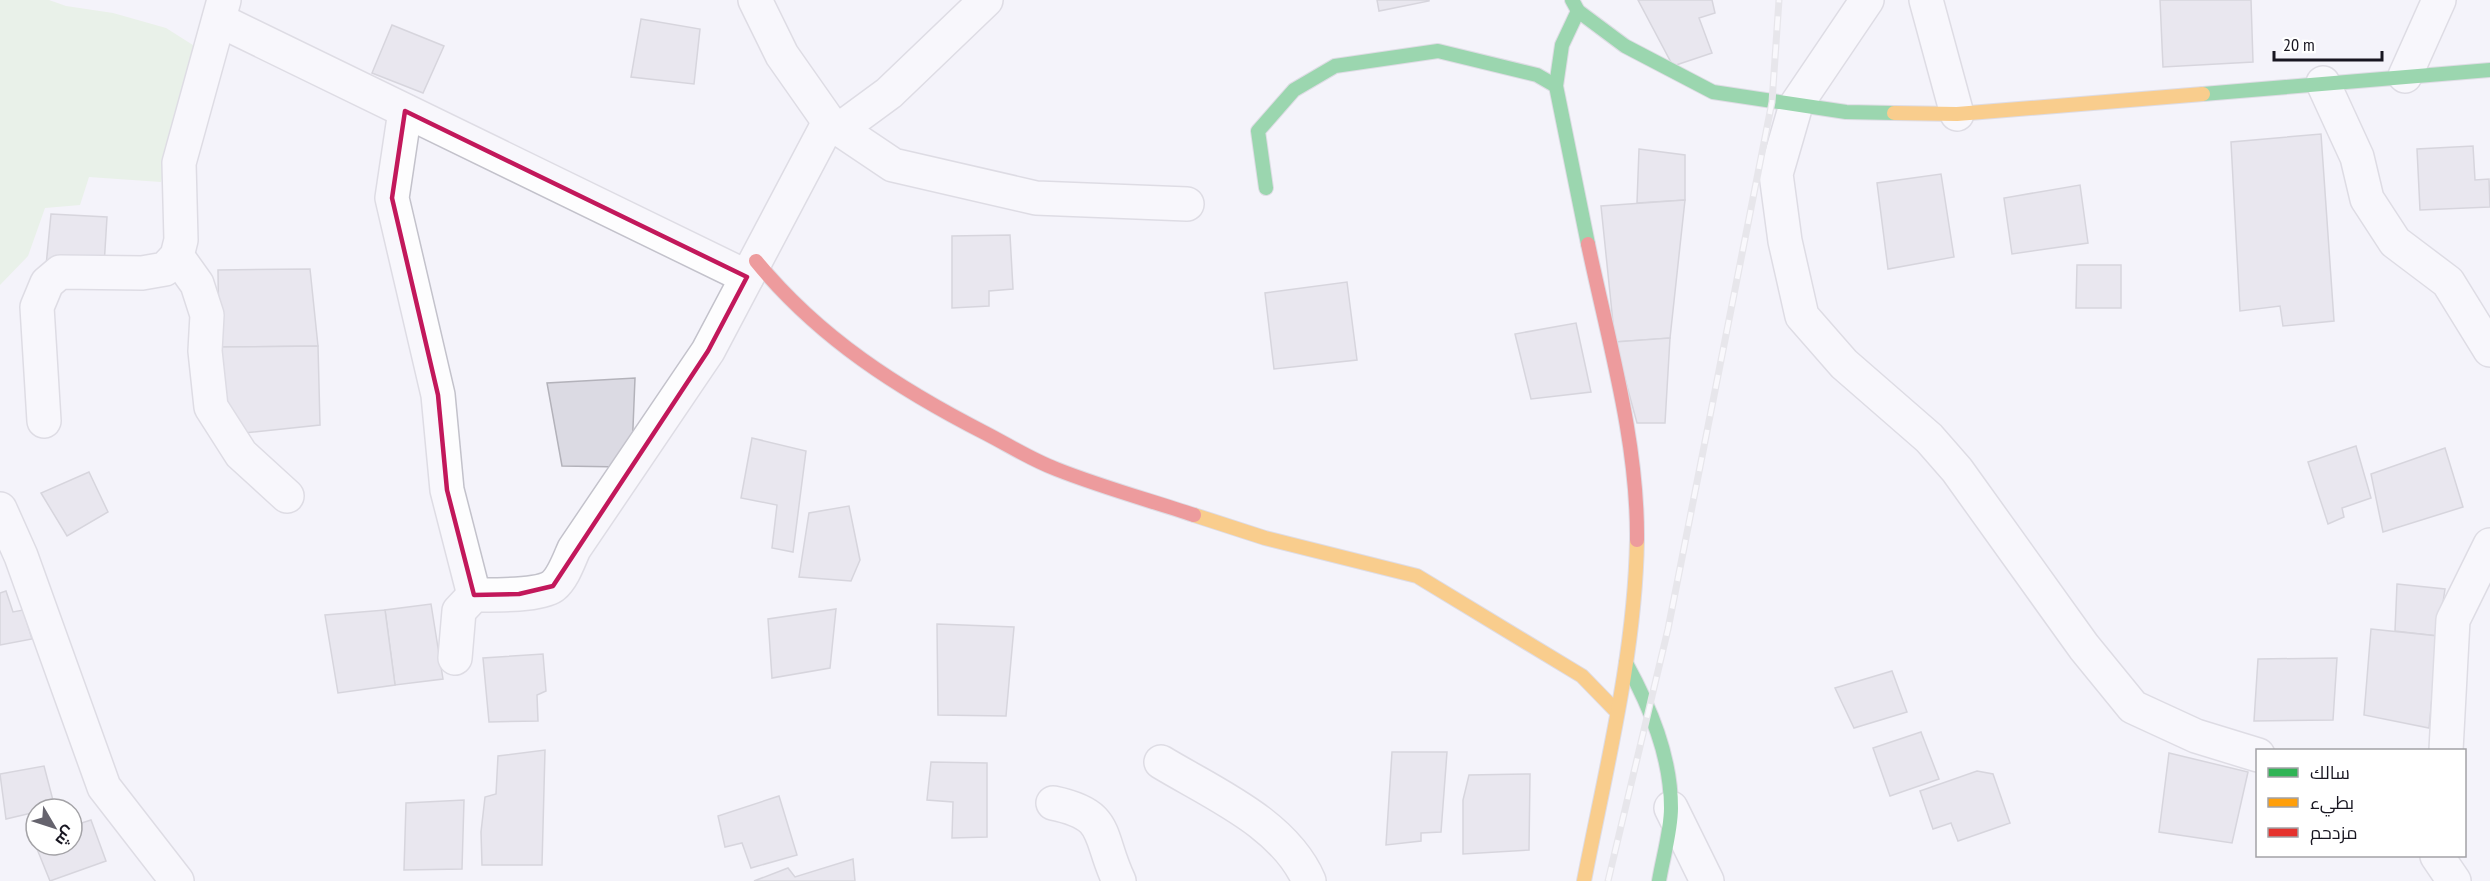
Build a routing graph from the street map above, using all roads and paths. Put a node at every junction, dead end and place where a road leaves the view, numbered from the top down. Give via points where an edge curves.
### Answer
1 (755, 0) edge
2 (986, 0) edge
3 (1867, 0) edge
4 (1926, 0) edge
5 (2439, 0) edge
6 (1575, 6) edge
7 (222, 10) edge
8 (2490, 70) edge
9 (2405, 76) junction
10 (2323, 83) junction
11 (1556, 86) junction
12 (1796, 105) junction
13 (405, 111) junction
14 (1957, 114) junction
15 (835, 126) junction
16 (1266, 188) dead end
17 (1186, 204) dead end
18 (177, 256) junction
19 (752, 269) junction
20 (2490, 350) edge
21 (44, 421) dead end
22 (287, 496) dead end
23 (0, 509) edge
24 (2490, 545) edge
25 (474, 595) junction
26 (455, 658) dead end
27 (1626, 663) junction
28 (1617, 712) junction
29 (2446, 749) edge
30 (2256, 753) edge
31 (1161, 762) dead end
32 (1053, 803) dead end
33 (1671, 807) junction
34 (2438, 857) edge
35 (177, 881) edge
36 (1119, 881) edge
37 (1309, 881) edge
38 (1584, 881) edge
39 (1659, 881) edge
40 (1707, 881) edge
41 (2454, 881) edge

1 - 15 street via 782,55
2 - 15 street via 888,93
3 - 12 street
4 - 14 street
5 - 9 street
6 - 11 street via 1562,45
6 - 12 street via 1625,46 1713,92
7 - 13 street
7 - 18 street via 179,163 181,240
8 - 9 street
9 - 10 street
10 - 14 street
10 - 20 street via 2358,157 2367,199 2395,242 2448,282
11 - 16 street via 1537,75 1438,51 1335,66 1294,90 1258,131
11 - 27 street via 1628,437 1637,505 1636,584
12 - 14 street via 1846,112
12 - 30 street via 1776,174 1785,241 1802,316 1844,364 1929,438 1957,470 2084,647 2133,707 2196,736
13 - 19 street
13 - 25 street via 392,198 438,395 447,490
15 - 17 street via 893,165 1036,198
15 - 19 street
18 - 21 street via 165,269 142,273 60,272 47,283 37,307
18 - 22 street via 197,284 207,315 211,407 240,454
19 - 25 street via 708,351 553,586 519,594
19 - 28 street via 839,344 885,376 938,409 1055,469 1265,538 1418,576 1582,676
23 - 35 street via 21,556 104,787
24 - 29 street via 2453,620
25 - 26 street via 459,611
27 - 28 street
27 - 33 street via 1651,708 1665,759
28 - 38 street
31 - 37 street via 1255,819 1289,850
32 - 36 street via 1078,808 1092,816
33 - 39 street
33 - 40 street
34 - 41 street

